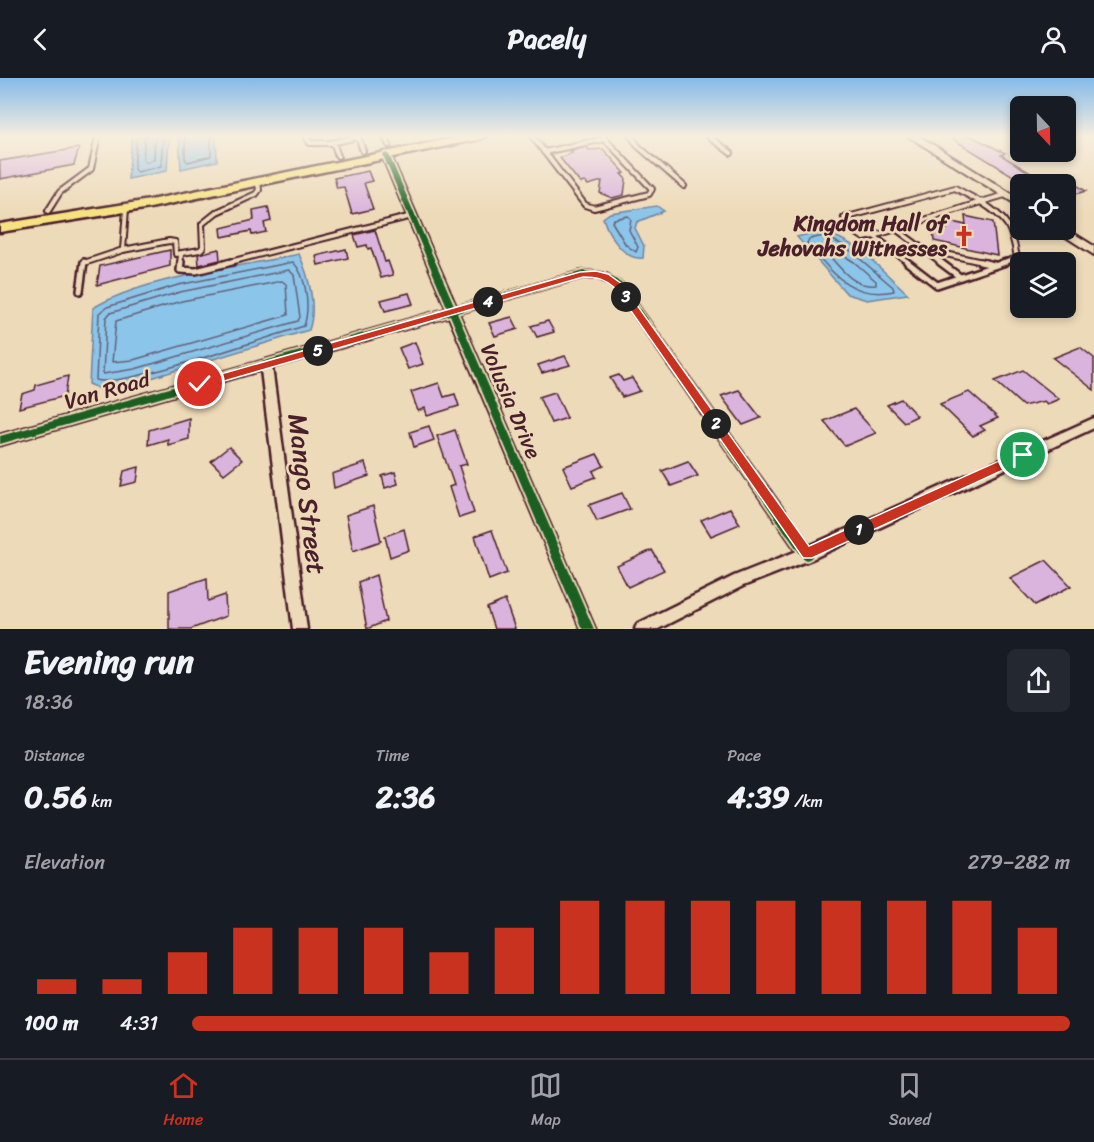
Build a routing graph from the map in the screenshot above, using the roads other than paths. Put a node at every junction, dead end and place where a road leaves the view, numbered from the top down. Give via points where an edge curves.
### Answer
1 (93, 162) edge
2 (310, 162) edge
3 (330, 162) edge
4 (332, 162) edge
5 (392, 162) edge
6 (551, 162) edge
7 (626, 162) edge
8 (656, 162) edge
9 (953, 162) edge
10 (258, 182) junction
11 (684, 186) dead end
12 (1005, 195) junction
13 (1010, 198) edge
14 (981, 202) junction
15 (126, 208) junction
16 (48, 211) junction
17 (412, 216) junction
18 (0, 218) edge
19 (0, 228) edge
20 (896, 229) junction
21 (874, 236) junction
22 (1076, 240) edge
23 (923, 249) junction
24 (123, 250) junction
25 (1094, 251) edge
26 (181, 255) junction
27 (996, 265) junction
28 (960, 277) junction
29 (80, 291) dead end
30 (452, 312) junction
31 (267, 365) junction
32 (1094, 423) edge
33 (0, 440) edge
34 (807, 554) junction
35 (300, 629) edge
36 (588, 629) edge
37 (642, 629) edge

1 - 16 lane via 91,169 60,192
2 - 16 main road
3 - 10 main road
4 - 10 main road via 273,174
5 - 17 street, Volusia Drive
6 - 7 lane via 585,206 594,208 649,194 652,189
8 - 11 lane
9 - 12 street
10 - 15 main road
10 - 26 lane via 256,194 217,212 202,224 203,246
12 - 13 street
12 - 14 lane
14 - 20 lane
14 - 21 lane via 955,188 844,218 850,229 864,238
14 - 27 lane via 1012,226 1017,258
15 - 19 main road
15 - 24 lane
16 - 18 main road
17 - 26 lane via 196,271 180,270
17 - 30 street, Volusia Drive
20 - 21 lane
20 - 23 lane
21 - 28 lane via 936,285
22 - 25 street
23 - 27 lane
23 - 28 lane
24 - 26 lane via 169,241 175,242 176,254
24 - 29 lane via 84,261
27 - 28 lane
30 - 31 street, Van Road
30 - 34 street, Van Road via 583,274 605,276 619,286
30 - 36 street, Volusia Drive
31 - 33 street, Van Road
31 - 35 street, Mango Street
32 - 34 street
34 - 37 street via 739,581

